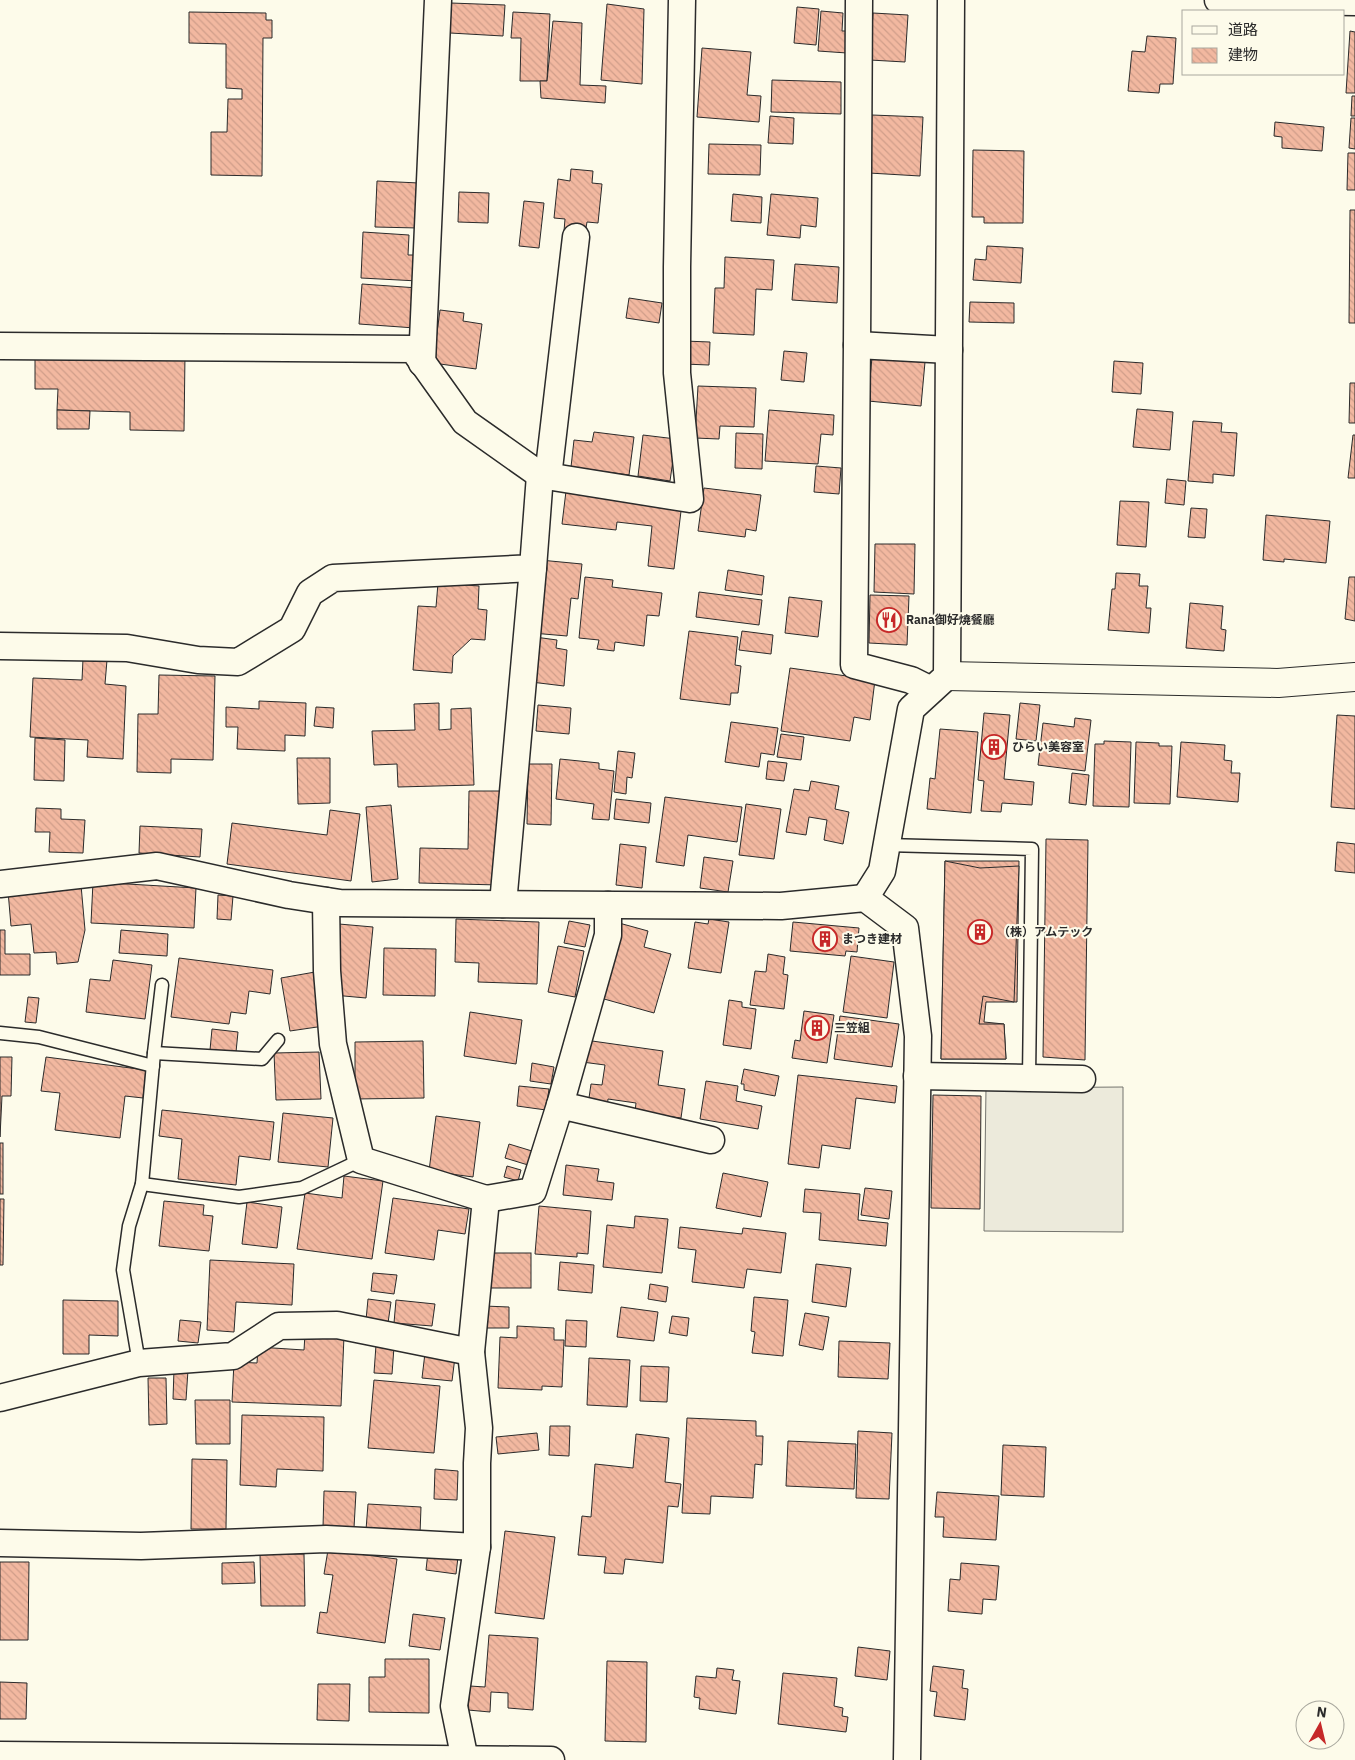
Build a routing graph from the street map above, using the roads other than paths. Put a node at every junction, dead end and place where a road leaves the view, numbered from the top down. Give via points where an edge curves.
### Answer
1 (438, 0) edge
2 (682, 0) edge
3 (858, 0) edge
4 (951, 0) edge
5 (1218, 0) edge
6 (1355, 2) edge
7 (576, 237) dead end
8 (857, 345) junction
9 (0, 346) edge
10 (949, 350) junction
11 (422, 362) junction
12 (544, 476) junction
13 (532, 568) junction
14 (0, 646) edge
15 (1355, 677) edge
16 (939, 683) junction
17 (886, 845) junction
18 (0, 884) edge
19 (865, 898) junction
20 (326, 901) junction
21 (503, 904) junction
22 (608, 905) junction
23 (162, 985) dead end
24 (0, 1033) edge
25 (278, 1040) dead end
26 (154, 1053) junction
27 (153, 1066) junction
28 (917, 1076) junction
29 (1029, 1078) junction
30 (1082, 1079) dead end
31 (560, 1105) junction
32 (711, 1140) dead end
33 (361, 1160) junction
34 (142, 1184) junction
35 (486, 1199) junction
36 (471, 1352) junction
37 (139, 1362) junction
38 (0, 1398) edge
39 (0, 1543) edge
40 (477, 1548) junction
41 (0, 1755) edge
42 (465, 1760) edge
43 (552, 1760) edge
44 (907, 1760) edge

1 - 11 street
2 - 12 street via 678,374 690,499
3 - 8 street
4 - 10 street
5 - 6 street
7 - 12 street
8 - 10 street
8 - 16 street via 854,664 911,680
9 - 11 street via 413,350
10 - 16 street
11 - 12 street via 465,422
12 - 13 street
13 - 14 street via 333,578 310,593 292,629 238,662 198,660 127,648
13 - 21 street
15 - 16 street via 1278,683
16 - 17 street via 911,709
17 - 19 street via 882,871
17 - 29 lane via 1032,849
18 - 20 street via 157,866
19 - 22 street via 782,906
19 - 28 street via 905,928 918,1036
20 - 21 street
20 - 33 street via 327,971 334,1044
21 - 22 street
22 - 31 street via 608,935
23 - 26 lane
24 - 27 lane via 39,1037
25 - 26 lane via 262,1059
26 - 27 lane
27 - 34 lane
28 - 29 street
28 - 44 street
29 - 30 street
31 - 32 street
31 - 35 street via 534,1191
33 - 34 lane via 302,1188 239,1196
33 - 35 street
34 - 37 lane via 129,1226 123,1270
35 - 36 street
36 - 37 street via 337,1325 278,1326 233,1356
36 - 40 street via 479,1428
37 - 38 street
39 - 40 street via 141,1546 326,1539
40 - 42 street via 454,1706
41 - 42 street
42 - 43 street

